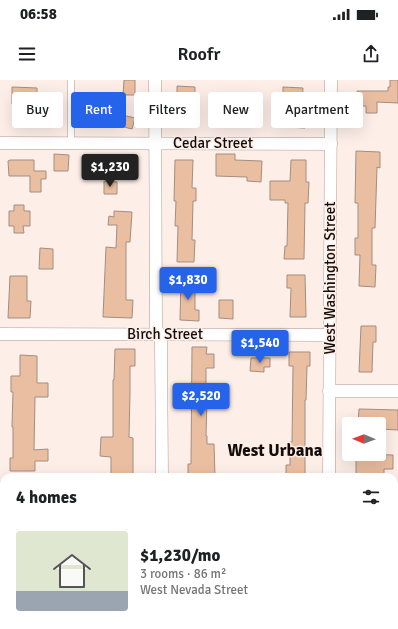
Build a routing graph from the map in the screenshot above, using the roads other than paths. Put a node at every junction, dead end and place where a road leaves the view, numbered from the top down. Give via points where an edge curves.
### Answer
1 (71, 80) edge
2 (155, 80) edge
3 (331, 80) edge
4 (0, 143) edge
5 (71, 143) junction
6 (155, 143) junction
7 (331, 144) junction
8 (0, 334) edge
9 (158, 334) junction
10 (329, 335) junction
11 (329, 391) junction
12 (398, 391) edge
13 (162, 473) edge
14 (328, 473) edge

1 - 5 lane
2 - 6 street
3 - 7 street, West Washington Street
4 - 5 street, Cedar Street
5 - 6 street, Cedar Street
6 - 7 street, Cedar Street
6 - 9 street
7 - 10 street, West Washington Street
8 - 9 street, Birch Street
9 - 10 street, Birch Street
9 - 13 street via 161,342
10 - 11 street, West Washington Street
11 - 12 street
11 - 14 street, West Washington Street

